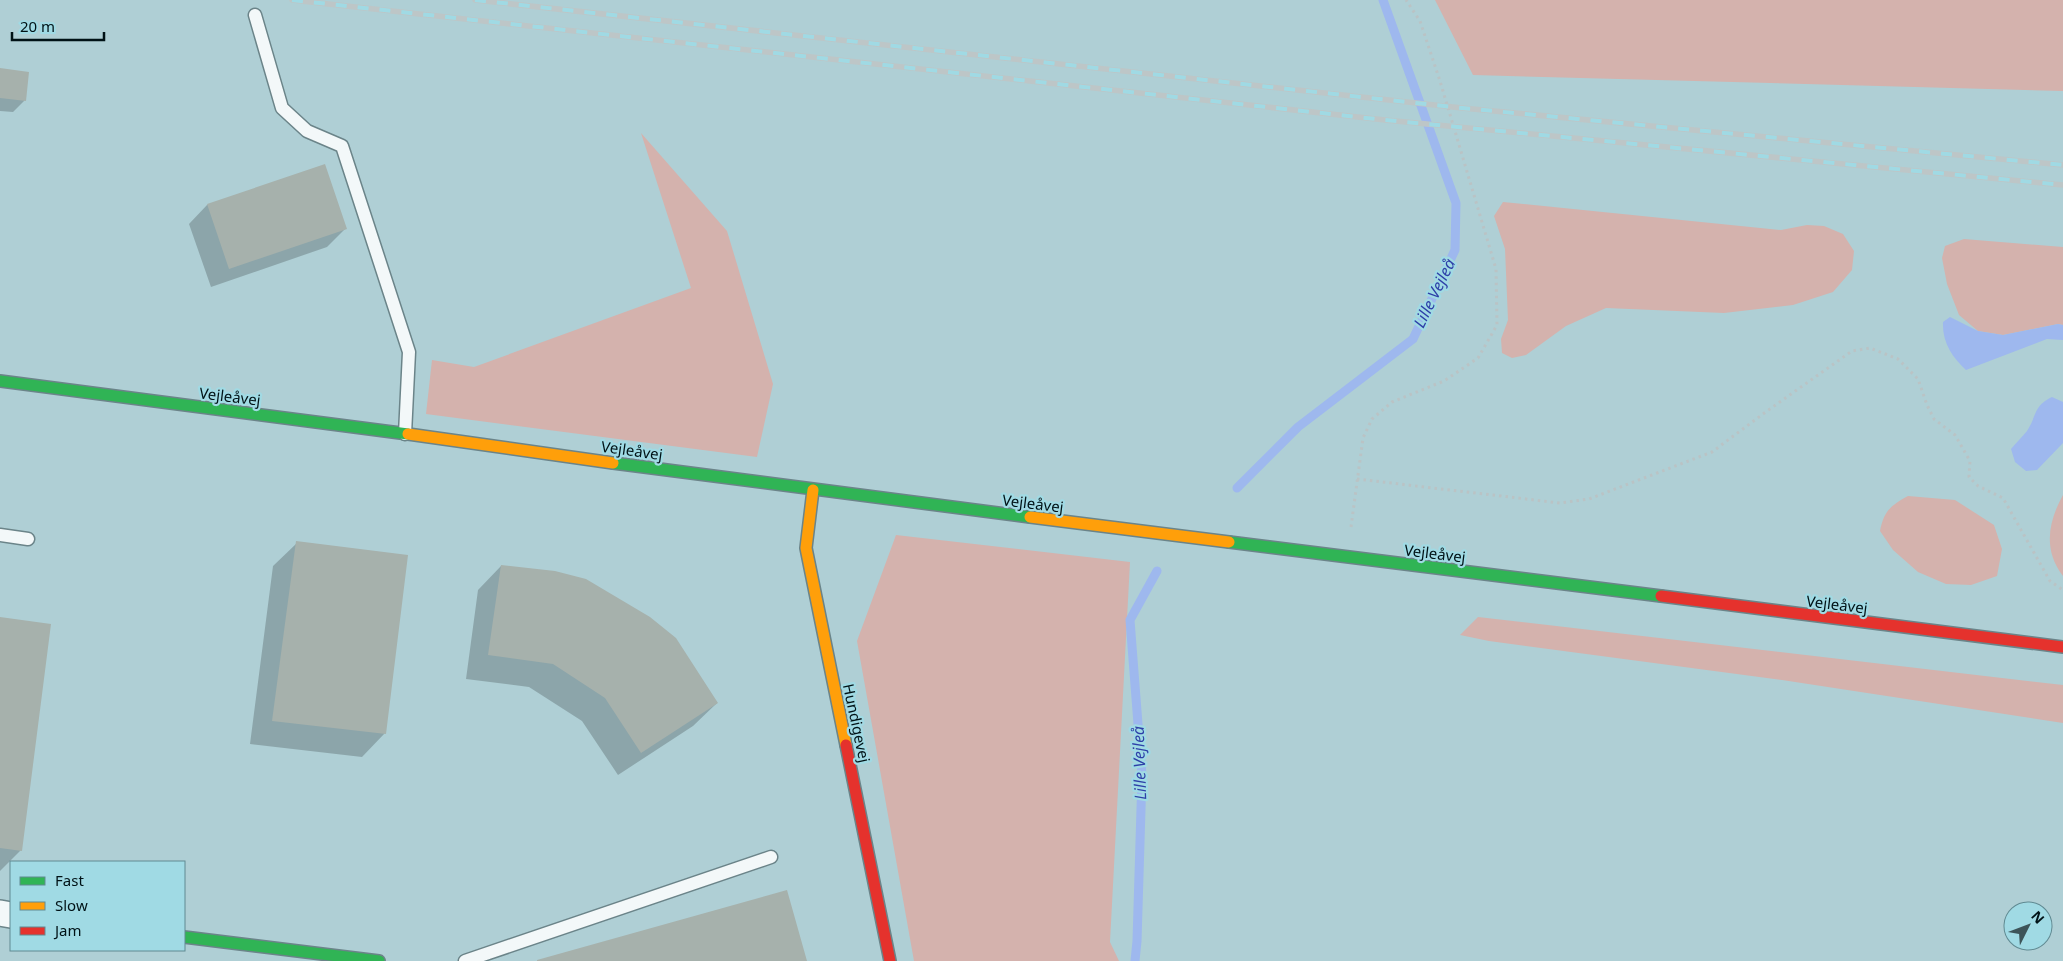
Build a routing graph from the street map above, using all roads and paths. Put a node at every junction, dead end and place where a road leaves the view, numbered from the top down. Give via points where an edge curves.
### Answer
1 (1406, 0) edge
2 (255, 15) dead end
3 (0, 381) edge
4 (405, 434) junction
5 (1358, 479) junction
6 (813, 490) junction
7 (0, 535) edge
8 (28, 538) dead end
9 (1347, 557) junction
10 (2063, 590) edge
11 (2063, 647) edge
12 (771, 857) dead end
13 (185, 937) edge
14 (502, 955) edge
15 (379, 961) edge
16 (464, 961) edge
17 (890, 961) edge

1 - 5 path via 1420,21 1429,47 1496,269 1497,325 1478,358 1444,381 1392,402 1372,419 1363,438
2 - 4 lane via 282,108 307,131 342,146 409,352
3 - 4 street, Vejleåvej
4 - 6 street, Vejleåvej
5 - 9 path
5 - 10 path via 1560,503 1589,498 1712,452 1852,351 1870,348 1898,359 1918,379 1934,419 1955,435 1970,461 1969,477 1978,486 2003,498 2050,580
6 - 9 street, Vejleåvej
6 - 17 street, Hundigevej via 806,548
7 - 8 lane
9 - 11 street, Vejleåvej
12 - 14 lane
13 - 15 street
14 - 16 lane

